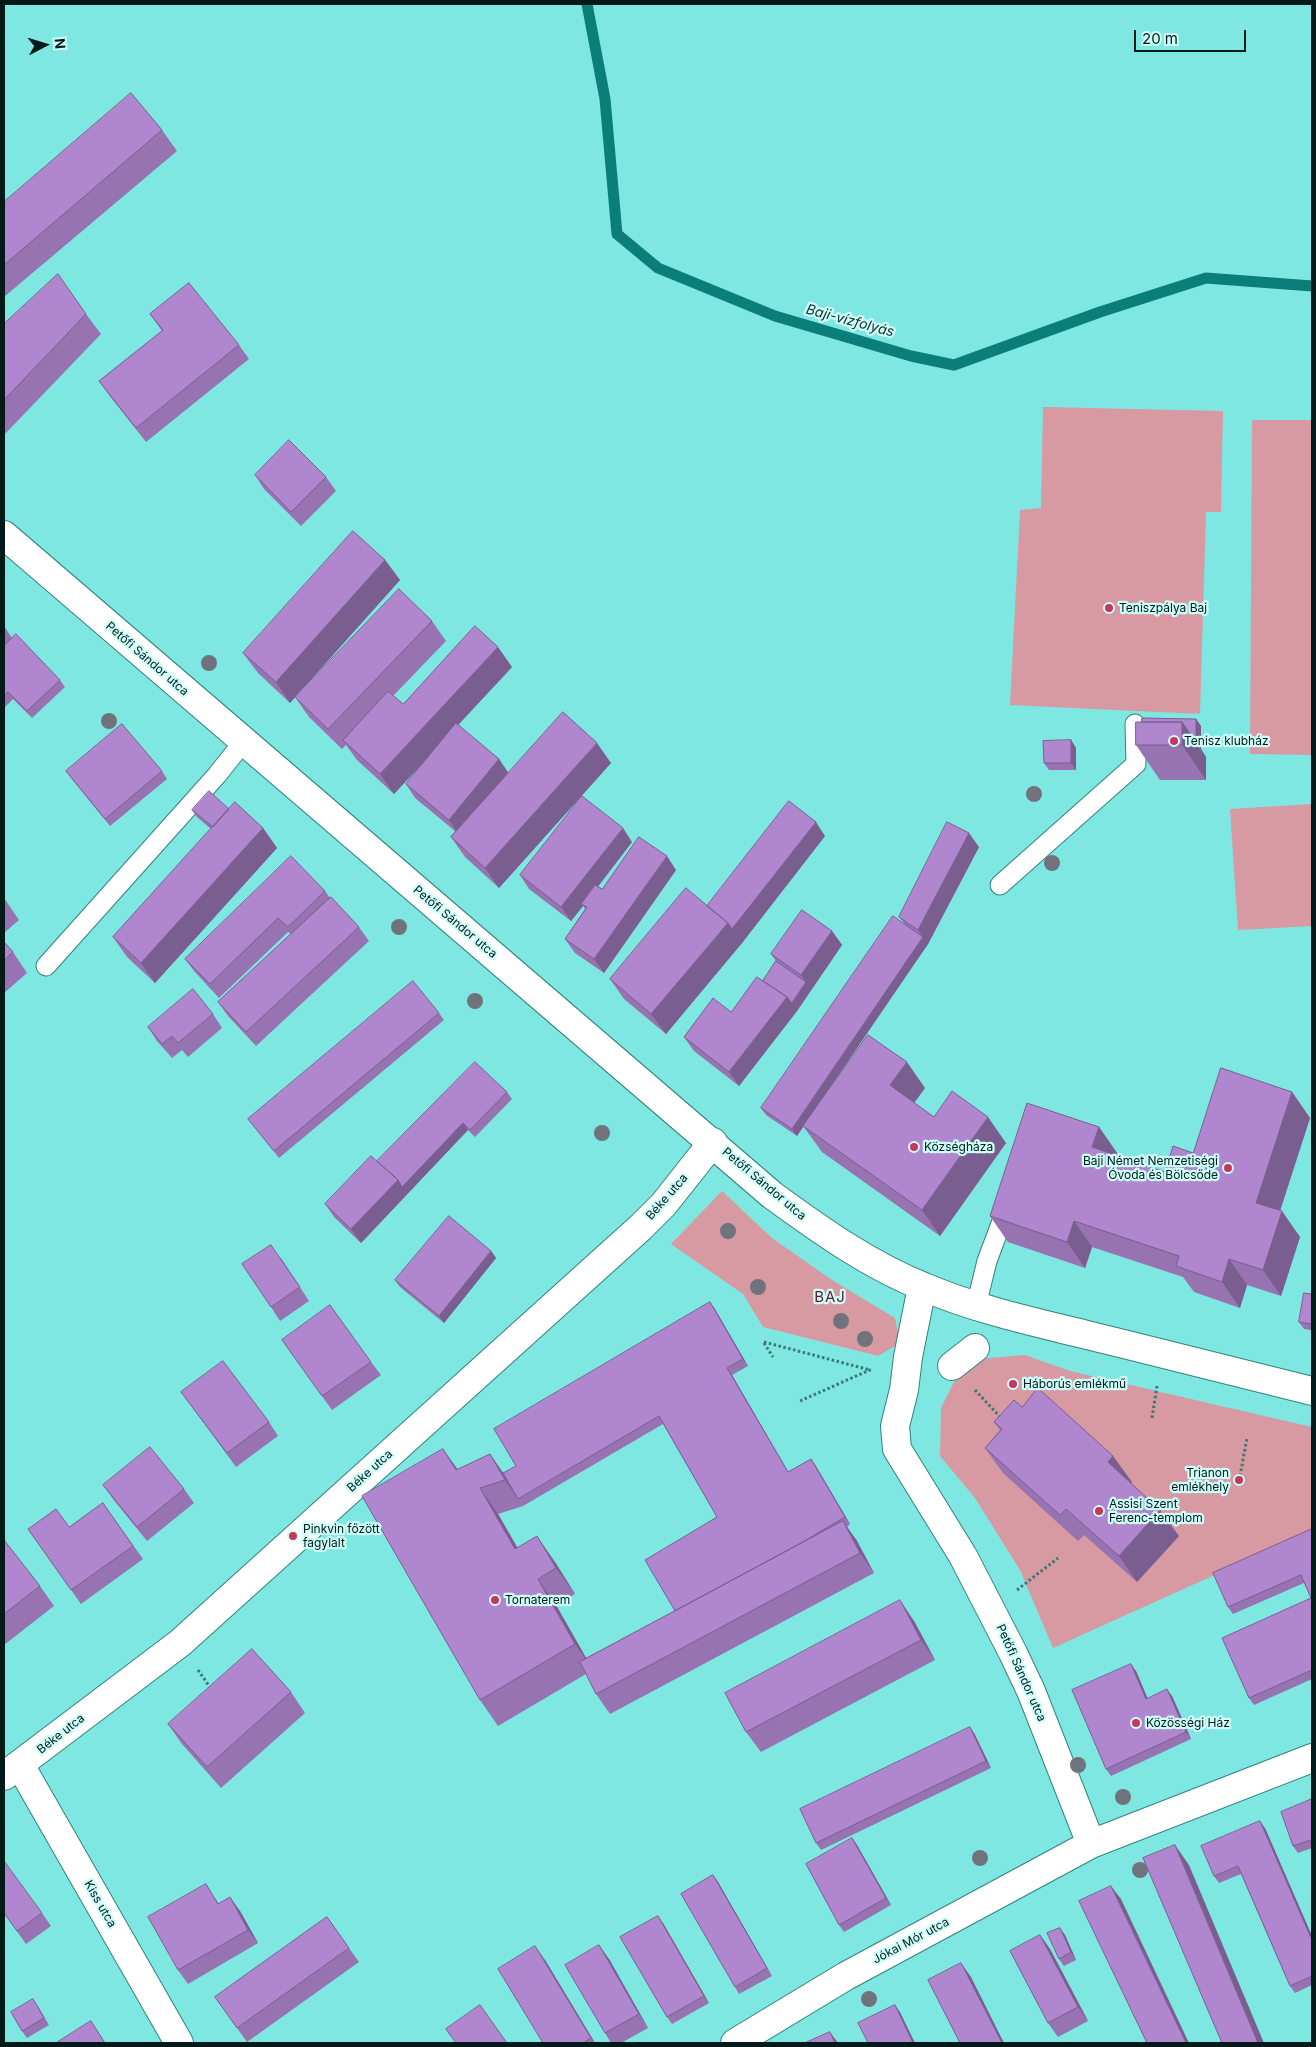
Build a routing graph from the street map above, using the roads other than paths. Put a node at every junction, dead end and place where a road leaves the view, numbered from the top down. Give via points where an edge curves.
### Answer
1 (4, 535) edge
2 (1135, 724) edge
3 (244, 742) junction
4 (1000, 885) dead end
5 (46, 966) dead end
6 (713, 1142) junction
7 (1012, 1192) edge
8 (922, 1287) junction
9 (976, 1306) junction
10 (976, 1348) dead end
11 (952, 1366) road end
12 (1312, 1391) edge
13 (1312, 1758) edge
14 (12, 1771) edge
15 (1091, 1844) junction
16 (179, 2043) edge
17 (735, 2043) edge

1 - 3 street, Petőfi Sándor utca
2 - 4 lane via 1136,764
3 - 5 lane
3 - 6 street, Petőfi Sándor utca
6 - 8 street, Petőfi Sándor utca via 772,1195 812,1224 881,1267
6 - 14 street, Béke utca via 664,1204 641,1226 187,1636
7 - 9 lane via 987,1261
8 - 9 street, Petőfi Sándor utca
8 - 15 street, Petőfi Sándor utca via 896,1418 897,1449 940,1515 1014,1653
9 - 12 street, Petőfi Sándor utca
10 - 11 street
13 - 15 street
14 - 16 street, Kiss utca
15 - 17 street, Jókai Mór utca via 846,1976

